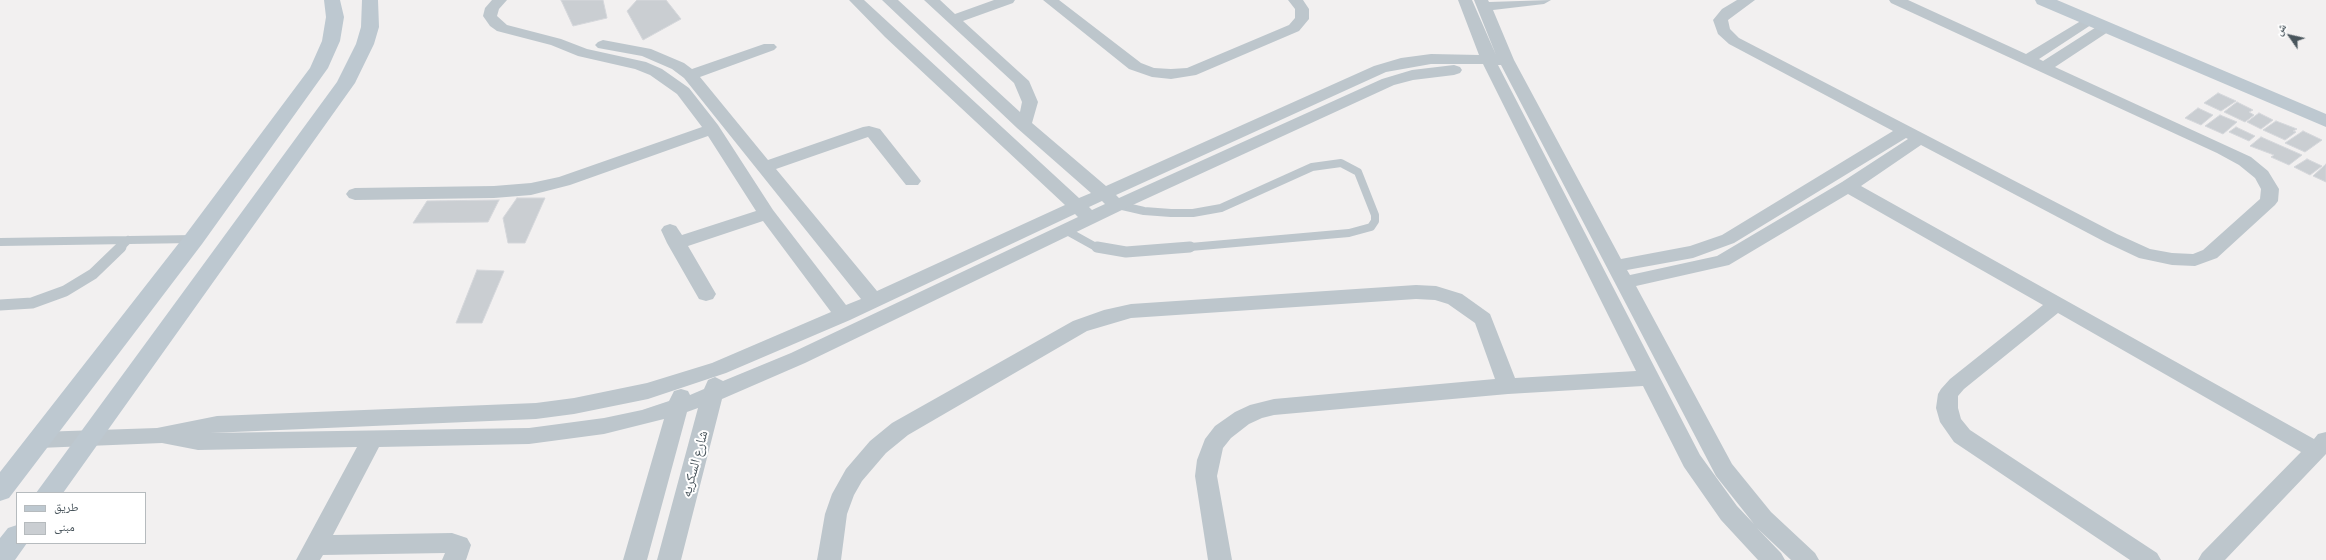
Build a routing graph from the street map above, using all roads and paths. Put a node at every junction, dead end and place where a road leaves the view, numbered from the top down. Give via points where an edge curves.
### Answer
1 (332, 0) edge
2 (370, 0) edge
3 (500, 0) edge
4 (856, 0) edge
5 (889, 0) edge
6 (931, 0) edge
7 (1008, 0) edge
8 (1050, 0) edge
9 (1295, 0) edge
10 (1465, 0) edge
11 (1544, 0) edge
12 (1748, 0) edge
13 (1896, 0) edge
14 (2043, 0) edge
15 (1483, 3) edge
16 (953, 20) junction
17 (2089, 20) junction
18 (2106, 27) junction
19 (556, 42) junction
20 (769, 47) dead end
21 (2027, 60) junction
22 (1500, 66) junction
23 (2044, 68) junction
24 (690, 75) junction
25 (2326, 121) edge
26 (1023, 124) junction
27 (712, 129) junction
28 (1912, 135) junction
29 (765, 167) junction
30 (912, 181) dead end
31 (1848, 186) junction
32 (355, 194) dead end
33 (1111, 200) junction
34 (1084, 212) junction
35 (767, 214) junction
36 (1758, 221) junction
37 (1067, 231) junction
38 (1774, 231) junction
39 (194, 239) junction
40 (128, 240) junction
41 (0, 242) edge
42 (1620, 274) junction
43 (706, 294) dead end
44 (874, 301) junction
45 (2057, 304) junction
46 (0, 306) edge
47 (843, 315) junction
48 (719, 368) junction
49 (1651, 378) junction
50 (685, 380) junction
51 (1508, 386) junction
52 (713, 394) junction
53 (678, 407) junction
54 (157, 436) junction
55 (90, 438) junction
56 (39, 440) junction
57 (372, 440) junction
58 (2321, 445) edge
59 (0, 491) edge
60 (50, 492) edge
61 (16, 537) edge
62 (312, 553) edge
63 (0, 559) edge
64 (454, 560) edge
65 (635, 560) edge
66 (669, 560) edge
67 (828, 560) edge
68 (1220, 560) edge
69 (1773, 560) edge
70 (1807, 560) edge
71 (2149, 560) edge
72 (2210, 560) edge

1 - 39 street via 334,29 318,68
2 - 55 street via 370,27 365,44 346,83
3 - 19 street via 490,12 495,23 512,32
4 - 34 street
5 - 26 street
6 - 16 street
7 - 16 street
8 - 9 street via 1136,66 1152,72 1171,74 1190,72 1294,28 1302,19 1302,9
10 - 22 street
11 - 15 street
12 - 28 street via 1727,12 1720,20 1723,31 1734,41
13 - 21 street
14 - 17 street
15 - 22 street
16 - 26 street via 1021,82 1030,102
17 - 18 street
17 - 21 street
18 - 23 street
18 - 25 street
19 - 24 street via 596,44 646,52 668,60
19 - 27 street via 583,53 640,65 656,72 683,91
20 - 24 street
21 - 23 street
22 - 33 street via 1381,77
22 - 42 street
22 - 49 street
23 - 28 street via 2245,161 2262,175 2270,189 2269,201 2210,254 2195,260 2172,259 2146,254 2111,238
24 - 29 street
26 - 33 street
27 - 32 street via 564,181 531,189
27 - 35 street
28 - 31 street
28 - 36 street
29 - 30 street via 869,131 874,133
29 - 44 street
31 - 38 street
31 - 45 street
33 - 34 street
33 - 37 lane via 1144,211 1193,213 1221,208 1312,166 1341,163 1358,172 1375,221 1371,227 1349,234 1126,252 1094,246
34 - 37 street
34 - 44 street
35 - 43 street via 673,237
35 - 47 street
36 - 38 street
36 - 42 street via 1728,239
37 - 52 street via 798,358
38 - 42 street via 1722,261
39 - 40 lane
39 - 56 street
40 - 41 lane
40 - 46 lane via 92,274 65,291 32,303
42 - 70 street via 1724,470 1763,519
44 - 47 street
45 - 58 street
45 - 71 street via 1948,394 1947,408 1951,422 1962,436
47 - 48 street
48 - 50 street
48 - 52 street, شارع السكريه
49 - 51 street
49 - 69 street via 1692,461 1709,487 1729,513
50 - 53 street
50 - 54 street via 611,399 536,411 217,424
51 - 67 street via 1483,319 1456,299 1436,293 1416,292 1131,311 1111,315 1065,334 900,429 878,447 854,475 843,494 836,514
51 - 68 street via 1274,407 1242,418 1223,432 1213,445 1208,460 1206,476
52 - 53 street
52 - 66 street, شارع السكريه
53 - 57 street via 604,426 567,432 529,436
53 - 65 street
54 - 55 street
54 - 57 street via 198,442
55 - 56 street
55 - 60 street
56 - 59 street
57 - 62 street
58 - 72 street
61 - 63 street
62 - 64 street via 452,543 459,545

